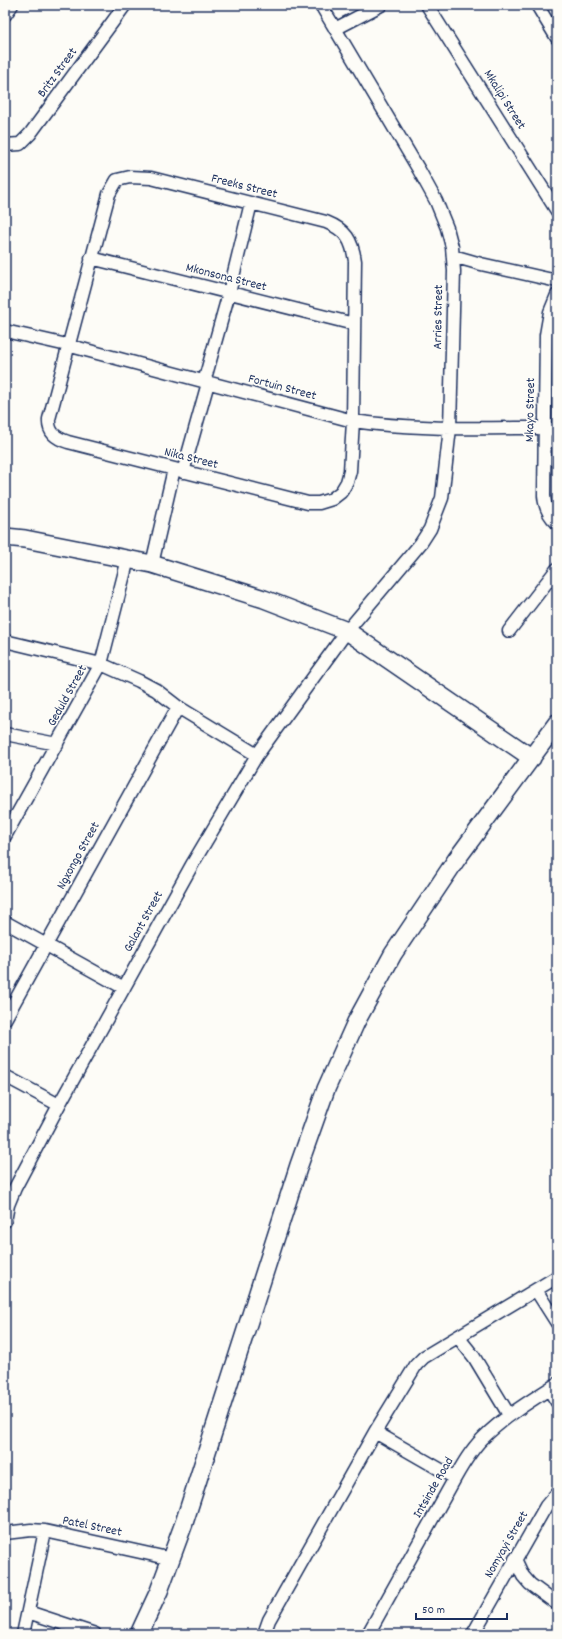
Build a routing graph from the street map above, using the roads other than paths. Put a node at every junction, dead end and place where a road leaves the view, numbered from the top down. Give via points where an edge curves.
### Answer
1 (12, 5) edge
2 (125, 5) edge
3 (321, 5) edge
4 (381, 5) edge
5 (427, 5) edge
6 (537, 5) edge
7 (5, 15) edge
8 (335, 29) junction
9 (557, 38) edge
10 (5, 145) edge
11 (251, 203) junction
12 (557, 211) edge
13 (453, 256) junction
14 (91, 258) junction
15 (557, 281) edge
16 (229, 293) junction
17 (557, 295) edge
18 (354, 324) junction
19 (5, 331) edge
20 (67, 345) junction
21 (206, 382) junction
22 (353, 421) junction
23 (450, 428) junction
24 (544, 428) junction
25 (557, 430) edge
26 (179, 470) junction
27 (557, 523) edge
28 (5, 537) edge
29 (128, 559) junction
30 (152, 564) junction
31 (557, 568) edge
32 (347, 631) junction
33 (509, 631) dead end
34 (5, 641) edge
35 (101, 664) junction
36 (178, 707) junction
37 (557, 723) edge
38 (5, 734) edge
39 (57, 744) junction
40 (257, 755) junction
41 (532, 758) junction
42 (5, 836) edge
43 (5, 922) edge
44 (45, 946) junction
45 (124, 988) junction
46 (5, 1019) edge
47 (5, 1076) edge
48 (59, 1105) junction
49 (5, 1221) edge
50 (557, 1277) edge
51 (536, 1290) junction
52 (557, 1323) edge
53 (458, 1337) junction
54 (553, 1387) edge
55 (557, 1402) edge
56 (509, 1415) junction
57 (375, 1432) junction
58 (455, 1478) junction
59 (557, 1493) edge
60 (45, 1531) junction
61 (5, 1533) edge
62 (172, 1559) junction
63 (515, 1559) junction
64 (557, 1604) edge
65 (28, 1612) junction
66 (23, 1634) edge
67 (96, 1634) edge
68 (139, 1634) edge
69 (264, 1634) edge
70 (368, 1634) edge
71 (473, 1634) edge

1 - 7 street
2 - 10 street, Britz Street via 30,134 20,144
3 - 8 street, Arries Street
4 - 8 street
5 - 12 street, Mkalipi Street
6 - 9 street
8 - 13 street, Arries Street via 436,201 447,228
11 - 14 street, Freeks Street via 151,178 122,178 117,180 109,194
11 - 16 street
11 - 18 street, Freeks Street via 326,222 342,230 353,250 355,261
13 - 15 street
13 - 23 street, Arries Street
14 - 16 street, Mkonsona Street
14 - 20 street, Freeks Street
16 - 18 street, Mkonsona Street
16 - 21 street
17 - 24 street, Mkayo Street via 550,312 546,335
18 - 22 street, Freeks Street
19 - 20 street, Fortuin Street
20 - 21 street, Fortuin Street
20 - 26 street, Nika Street via 49,419 50,431 59,439 68,442
21 - 22 street, Fortuin Street
21 - 26 street
22 - 23 street, Fortuin Street via 379,425
22 - 26 street, Nika Street via 347,482 341,492 332,499 319,503 308,503
23 - 24 street, Fortuin Street
23 - 32 street, Arries Street via 442,498 430,529
24 - 25 street, Fortuin Street
24 - 27 street, Mkayo Street via 545,507
26 - 30 street
28 - 29 street
29 - 30 street
29 - 35 street, Geduld Street
30 - 32 street via 264,599
31 - 33 street
32 - 40 street, Galant Street
32 - 41 street
34 - 35 street
35 - 36 street via 148,685
35 - 39 street, Geduld Street
36 - 40 street
36 - 44 street, Ngxongo Street
37 - 41 street
38 - 39 street
39 - 42 street, Geduld Street
40 - 45 street, Galant Street
41 - 62 street via 456,860 405,936 356,1022 326,1089 299,1165
43 - 44 street
44 - 45 street
44 - 46 street, Ngxongo Street
45 - 48 street, Galant Street
47 - 48 street
48 - 49 street, Galant Street via 15,1188
50 - 51 street
51 - 52 street
51 - 53 street
53 - 56 street via 488,1378
53 - 57 street via 424,1357 416,1365
54 - 55 street
54 - 56 street, Intsinde Road
56 - 58 street, Intsinde Road via 481,1440
57 - 58 street
57 - 69 street via 269,1620
58 - 70 street, Intsinde Road
59 - 63 street, Nomyayi Street via 546,1506
60 - 61 street, Patel Street
60 - 62 street, Patel Street
60 - 65 street
62 - 68 street
63 - 64 street via 530,1584
63 - 71 street, Nomyayi Street
65 - 66 street
65 - 67 street

